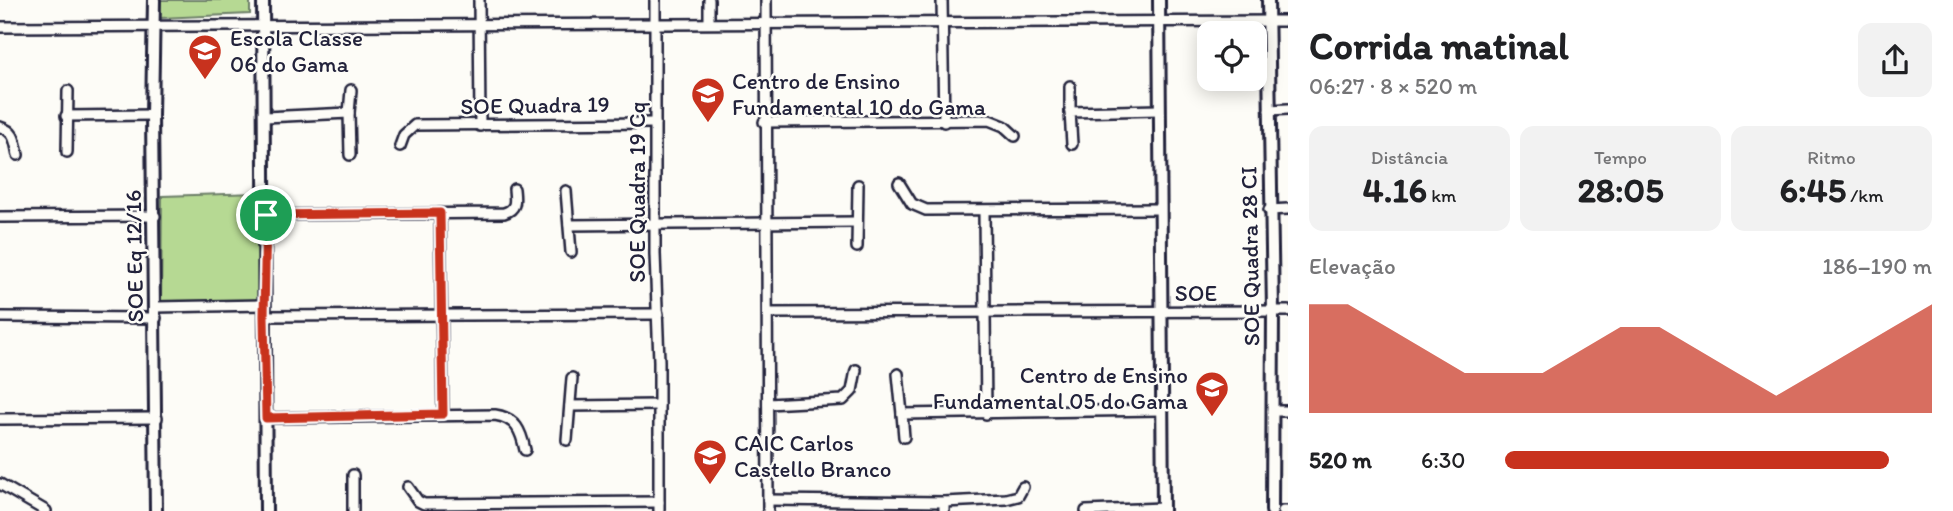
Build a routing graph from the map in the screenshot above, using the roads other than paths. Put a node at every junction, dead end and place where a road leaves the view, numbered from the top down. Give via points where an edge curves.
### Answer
1 (154, 0) edge
2 (263, 0) edge
3 (479, 0) edge
4 (655, 0) edge
5 (709, 0) edge
6 (766, 0) edge
7 (942, 0) edge
8 (1159, 0) edge
9 (1268, 0) edge
10 (1268, 21) junction
11 (1288, 21) edge
12 (656, 22) junction
13 (709, 22) junction
14 (766, 22) junction
15 (942, 22) junction
16 (1159, 22) junction
17 (479, 26) junction
18 (0, 27) edge
19 (153, 27) junction
20 (264, 27) junction
21 (1070, 86) dead end
22 (351, 90) dead end
23 (68, 91) dead end
24 (1288, 109) edge
25 (1159, 110) junction
26 (1269, 110) junction
27 (1070, 112) junction
28 (349, 113) junction
29 (152, 115) junction
30 (66, 116) junction
31 (265, 117) junction
32 (764, 122) junction
33 (944, 122) junction
34 (655, 123) junction
35 (480, 126) junction
36 (0, 127) edge
37 (1015, 136) dead end
38 (1072, 144) dead end
39 (400, 146) dead end
40 (67, 152) dead end
41 (18, 155) dead end
42 (350, 155) dead end
43 (898, 183) dead end
44 (858, 185) dead end
45 (514, 189) dead end
46 (566, 191) dead end
47 (1160, 209) junction
48 (1288, 209) edge
49 (1269, 210) junction
50 (984, 211) junction
51 (440, 213) junction
52 (266, 215) junction
53 (155, 216) junction
54 (0, 217) edge
55 (767, 222) junction
56 (856, 222) junction
57 (656, 223) junction
58 (569, 225) junction
59 (857, 247) dead end
60 (571, 252) dead end
61 (264, 310) junction
62 (987, 311) junction
63 (1273, 311) junction
64 (1288, 311) edge
65 (155, 312) junction
66 (1161, 312) junction
67 (769, 313) junction
68 (658, 314) junction
69 (440, 316) junction
70 (0, 317) edge
71 (856, 370) dead end
72 (898, 374) dead end
73 (572, 378) dead end
74 (768, 404) junction
75 (659, 405) junction
76 (570, 406) junction
77 (1161, 410) junction
78 (1272, 411) junction
79 (1288, 411) edge
80 (443, 414) junction
81 (902, 414) junction
82 (986, 414) junction
83 (157, 418) junction
84 (266, 418) junction
85 (0, 419) edge
86 (904, 438) dead end
87 (567, 440) dead end
88 (525, 450) dead end
89 (353, 475) dead end
90 (0, 484) edge
91 (408, 487) dead end
92 (1023, 487) dead end
93 (768, 500) junction
94 (944, 506) edge
95 (485, 507) edge
96 (659, 507) edge
97 (1163, 510) edge
98 (46, 511) edge
99 (156, 511) edge
100 (267, 511) edge
101 (352, 511) edge
102 (768, 511) edge
103 (1086, 511) edge
104 (1272, 511) edge
105 (1283, 511) edge
106 (1288, 511) edge

1 - 19 street, SOE Eq 12/16
2 - 20 street
3 - 17 street
4 - 12 street
5 - 13 street
6 - 14 street
7 - 15 street
8 - 16 street
9 - 10 street, SOE Quadra 28 CI
10 - 11 street
10 - 16 street
10 - 26 street, SOE Quadra 28 CI
12 - 13 street
12 - 17 street
12 - 34 street, SOE Quadra 19 Cq
13 - 14 street
14 - 15 street
14 - 32 street
15 - 16 street
15 - 33 street
16 - 25 street
17 - 20 street
17 - 35 street
18 - 19 street
19 - 20 street
19 - 29 street, SOE Eq 12/16
20 - 31 street
21 - 27 street
22 - 28 street
23 - 30 street
24 - 26 street
25 - 27 street
25 - 47 street
26 - 49 street, SOE Quadra 28 CI
27 - 38 street
28 - 31 street
28 - 42 street
29 - 30 street
29 - 53 street, SOE Eq 12/16
30 - 40 street
31 - 52 street
32 - 33 street
32 - 55 street
33 - 37 street via 989,120
34 - 35 street, SOE Quadra 19
34 - 57 street, SOE Quadra 19 Cq
35 - 39 street, SOE Quadra 19 via 415,125
36 - 41 street via 14,136
43 - 50 street via 918,208
44 - 56 street
45 - 51 street via 516,204 504,213
46 - 58 street
47 - 50 street
47 - 66 street
48 - 49 street
49 - 63 street, SOE Quadra 28 CI
50 - 62 street
51 - 52 street
51 - 69 street
52 - 61 street
53 - 54 street
53 - 65 street, SOE Eq 12/16
55 - 56 street
55 - 57 street
55 - 67 street
56 - 59 street
57 - 58 street
57 - 68 street, SOE Quadra 19 Cq
58 - 60 street
61 - 65 street
61 - 69 street
61 - 84 street
62 - 66 street, SOE
62 - 67 street, SOE
62 - 82 street
63 - 64 street, SOE
63 - 66 street, SOE
63 - 78 street, SOE Quadra 28 CI
65 - 70 street
65 - 83 street, SOE Eq 12/16
66 - 77 street
67 - 74 street
68 - 69 street
68 - 75 street, SOE Quadra 19 Cq
69 - 80 street
71 - 74 street via 852,391 843,400
72 - 81 street
73 - 76 street
74 - 93 street
75 - 76 street
75 - 96 street, SOE Quadra 19 Cq
76 - 87 street
77 - 82 street
77 - 97 street
78 - 79 street
78 - 104 street, SOE Quadra 28 CI
80 - 84 street
80 - 88 street via 505,416 518,426
81 - 82 street
81 - 86 street
83 - 85 street
83 - 99 street, SOE Eq 12/16
84 - 100 street
89 - 101 street
90 - 98 street
91 - 95 street via 424,504
92 - 94 street via 1018,496 1006,499
93 - 94 street
93 - 102 street
95 - 96 street
97 - 103 street
105 - 106 street

